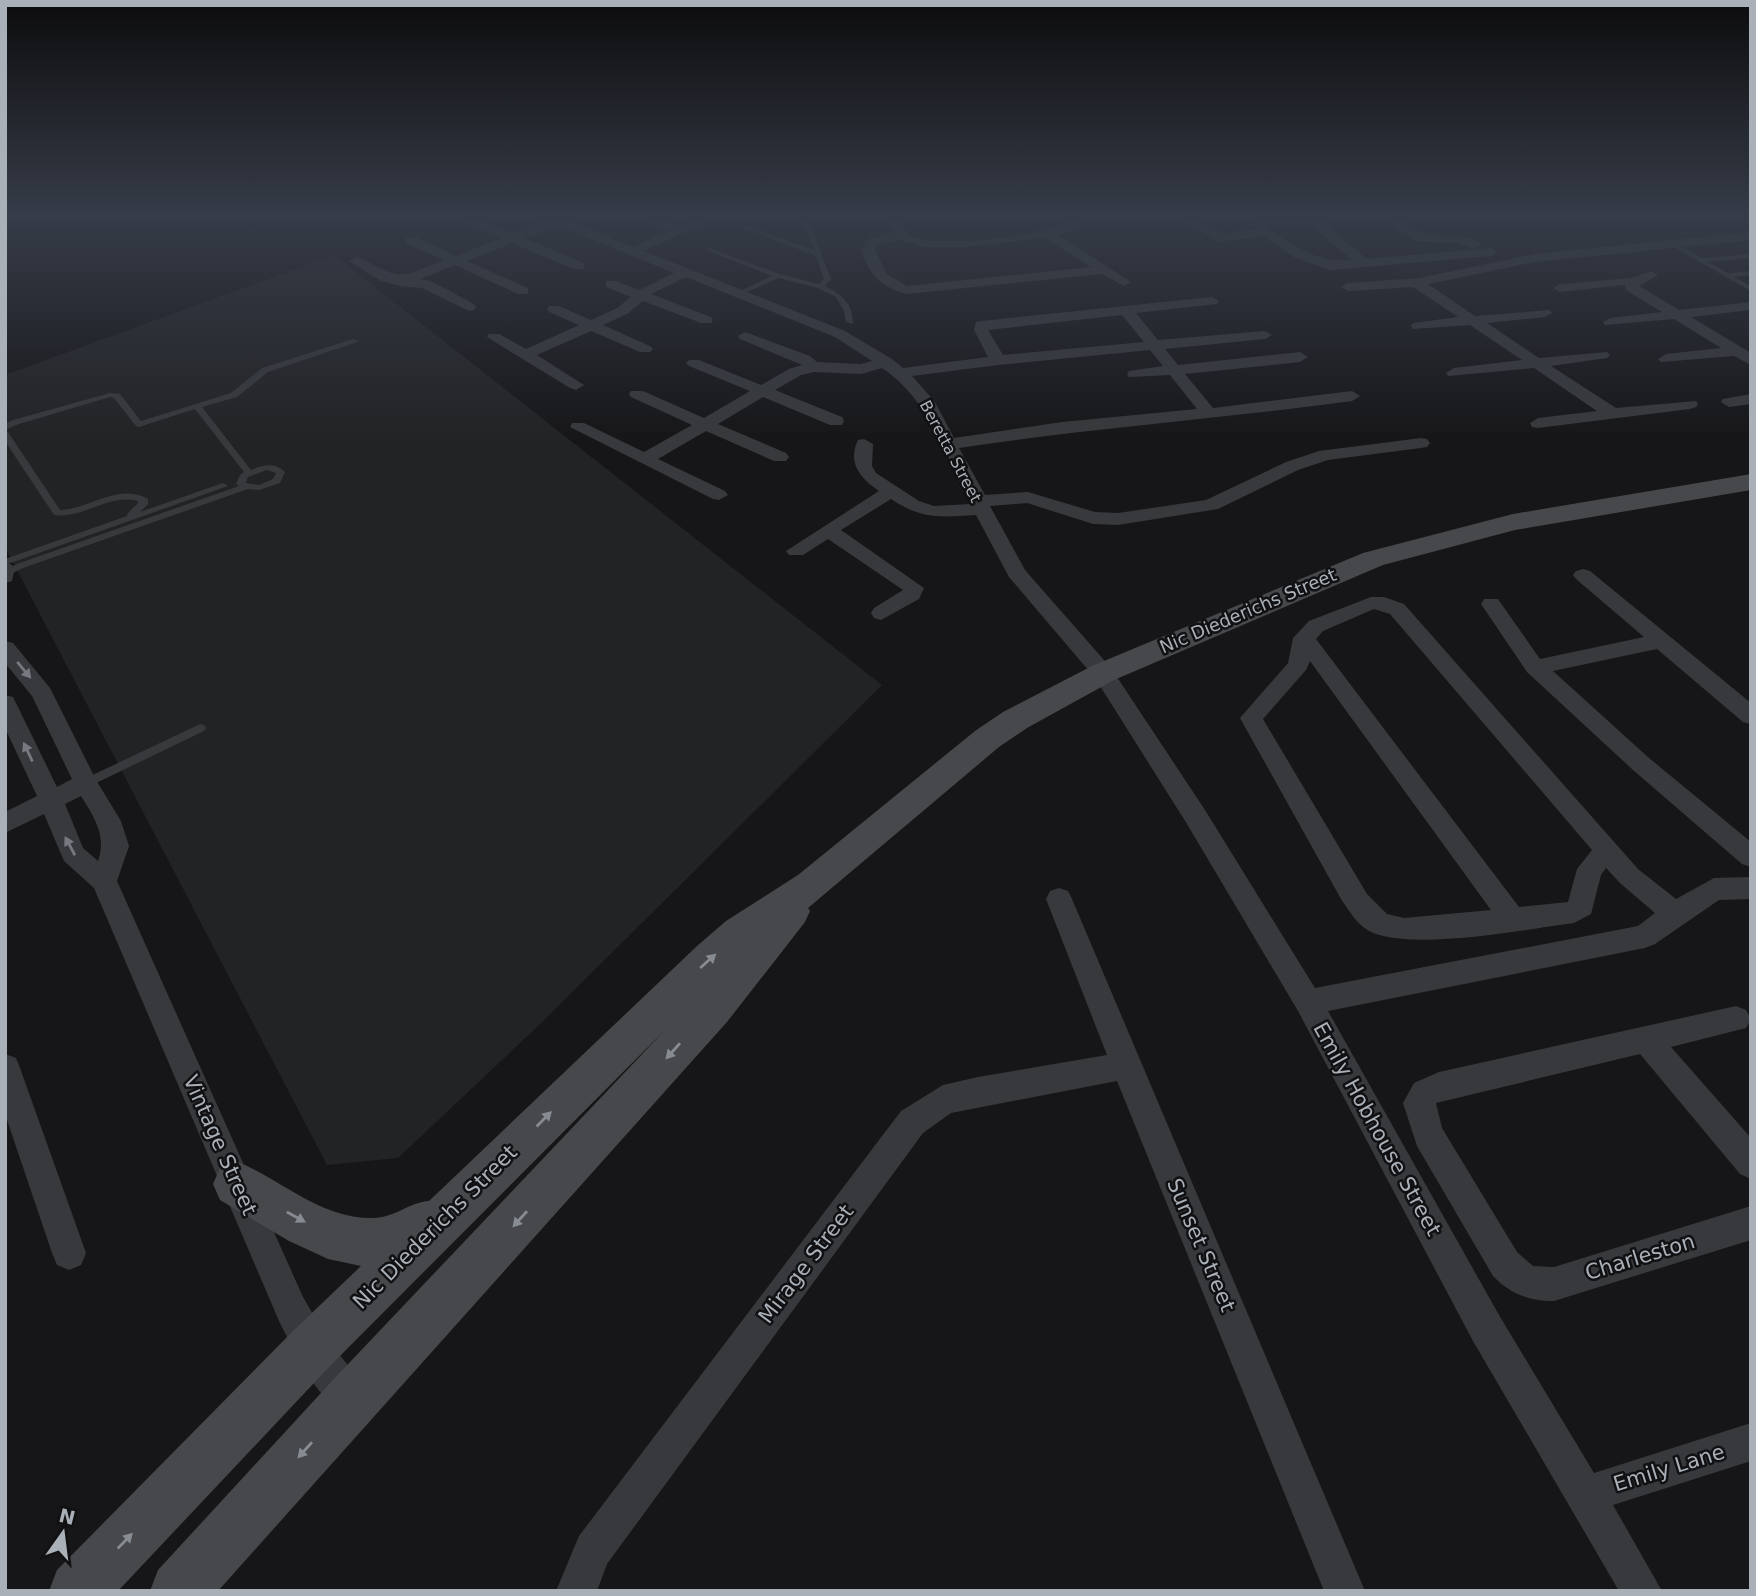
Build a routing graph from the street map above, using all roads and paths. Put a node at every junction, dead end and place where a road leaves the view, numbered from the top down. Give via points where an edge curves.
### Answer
1 (440, 291) edge
2 (631, 291) edge
3 (648, 291) edge
4 (736, 291) edge
5 (743, 291) edge
6 (830, 291) edge
7 (1425, 291) edge
8 (1637, 291) edge
9 (740, 293) junction
10 (641, 295) junction
11 (1212, 301) dead end
12 (1751, 306) edge
13 (469, 307) dead end
14 (554, 309) dead end
15 (1126, 310) junction
16 (1545, 313) dead end
17 (1675, 315) junction
18 (706, 320) dead end
19 (1475, 320) junction
20 (850, 321) dead end
21 (1610, 323) dead end
22 (590, 326) junction
23 (1418, 326) dead end
24 (1265, 335) dead end
25 (745, 336) dead end
26 (494, 337) dead end
27 (356, 341) dead end
28 (1156, 345) junction
29 (645, 349) dead end
30 (1743, 350) edge
31 (525, 355) junction
32 (1602, 355) dead end
33 (1300, 357) dead end
34 (1666, 359) dead end
35 (998, 360) junction
36 (1751, 360) edge
37 (694, 363) dead end
38 (1538, 363) junction
39 (813, 367) junction
40 (893, 367) junction
41 (1176, 370) junction
42 (1454, 373) dead end
43 (1135, 374) dead end
44 (576, 385) dead end
45 (763, 391) junction
46 (637, 394) dead end
47 (1352, 396) dead end
48 (1751, 399) edge
49 (1729, 402) dead end
50 (1690, 404) dead end
51 (197, 406) junction
52 (1209, 414) junction
53 (1612, 414) junction
54 (836, 421) dead end
55 (1538, 423) dead end
56 (705, 424) junction
57 (578, 427) dead end
58 (5, 428) edge
59 (5, 434) edge
60 (1421, 443) dead end
61 (864, 444) dead end
62 (950, 444) junction
63 (780, 457) dead end
64 (645, 459) junction
65 (248, 472) junction
66 (1751, 482) edge
67 (243, 484) junction
68 (891, 491) junction
69 (120, 495) joint
70 (719, 495) dead end
71 (980, 505) junction
72 (126, 518) junction
73 (828, 530) junction
74 (796, 551) dead end
75 (6, 570) edge
76 (1583, 575) dead end
77 (1491, 604) dead end
78 (881, 613) dead end
79 (1304, 638) junction
80 (1661, 640) junction
81 (5, 648) edge
82 (1535, 667) junction
83 (1103, 673) junction
84 (5, 703) edge
85 (1751, 716) edge
86 (200, 728) dead end
87 (86, 783) junction
88 (51, 800) junction
89 (5, 823) edge
90 (1609, 853) junction
91 (1751, 858) edge
92 (104, 881) junction
93 (811, 886) junction
94 (1751, 888) edge
95 (1059, 899) dead end
96 (1675, 913) junction
97 (1511, 917) junction
98 (1308, 1002) junction
99 (1737, 1019) dead end
100 (1645, 1038) junction
101 (1126, 1066) junction
102 (5, 1068) edge
103 (1751, 1163) edge
104 (236, 1184) junction
105 (458, 1205) junction
106 (1751, 1223) edge
107 (69, 1253) dead end
108 (312, 1348) junction
109 (351, 1400) junction
110 (1751, 1442) edge
111 (1587, 1494) junction
112 (78, 1591) edge
113 (179, 1591) edge
114 (576, 1591) edge
115 (1345, 1591) edge
116 (1642, 1591) edge

1 - 13 street
2 - 10 street
3 - 10 street
4 - 9 street, Beretta Street
5 - 9 lane
6 - 20 lane via 839,296
7 - 19 street
8 - 17 street
9 - 40 street, Beretta Street via 841,334
10 - 18 street
10 - 22 street via 631,306
11 - 15 street
12 - 17 street
14 - 22 street
15 - 28 street
15 - 35 street via 981,326
16 - 19 street
17 - 21 street
17 - 30 street
19 - 23 street
19 - 38 street
22 - 29 street
22 - 31 street
24 - 28 street
25 - 39 street via 805,359
26 - 31 street
27 - 51 lane via 265,370 234,395
28 - 35 street
28 - 41 street
30 - 34 street
30 - 36 street
31 - 44 street
32 - 38 street
33 - 41 street
35 - 40 street
37 - 45 street
38 - 42 street
38 - 53 street
39 - 40 street
39 - 45 street
40 - 62 street, Beretta Street via 926,402
41 - 43 street
41 - 52 street
45 - 54 street
45 - 56 street
46 - 56 street
47 - 52 street
48 - 49 street
50 - 53 street
51 - 58 lane via 139,424 117,396 104,396
51 - 65 lane
52 - 62 street via 1062,427
53 - 55 street
56 - 63 street
56 - 64 street
57 - 64 street
59 - 69 lane via 57,513
60 - 71 street via 1325,455 1211,505 1118,519 1093,518 1028,497
61 - 68 street via 865,471
62 - 71 street, Beretta Street
64 - 70 street
65 - 67 lane
65 - 67 lane via 271,467 281,474 266,486
66 - 83 street, Nic Diederichs Street via 1513,522 1373,559
67 - 72 lane
67 - 75 lane
68 - 71 street via 932,512
68 - 73 street
69 - 72 lane via 143,499
71 - 83 street, Beretta Street via 1016,573
72 - 75 lane
73 - 74 street
73 - 78 street via 914,588 912,595
76 - 80 street
77 - 82 street
79 - 90 street via 1316,626 1371,603 1397,609
79 - 97 street
79 - 97 street via 1298,665 1251,718 1363,911 1377,924 1417,930
80 - 82 street
80 - 85 street
81 -> 87 street via 42,692
82 - 91 street
83 - 93 street, Nic Diederichs Street via 987,738
83 - 98 street, Emily Hobhouse Street
88 -> 84 street, Vintage Street
86 - 87 lane
87 - 88 street
87 - 92 street via 110,821 116,846
88 - 89 street
92 -> 88 street, Vintage Street via 73,854
90 - 96 street via 1629,876
90 - 97 street via 1589,868 1581,906 1574,912
92 - 104 street, Vintage Street
105 -> 93 street, Nic Diederichs Street via 711,958
93 -> 109 street, Nic Diederichs Street via 712,1009
94 - 96 street via 1714,889
95 - 101 street, Sunset Street
96 - 98 street via 1645,936
98 - 111 street, Emily Hobhouse Street via 1486,1328
99 - 100 street
100 - 103 street
100 - 106 street, Charleston via 1439,1086 1418,1103 1428,1135 1505,1264 1528,1283 1553,1284
101 - 114 street, Mirage Street via 943,1100 912,1122 593,1550
101 - 115 street, Sunset Street
102 - 107 street
104 -> 105 street via 328,1235 353,1242 377,1244 406,1237
104 - 108 street, Vintage Street
105 - 108 street, Nic Diederichs Street
108 - 109 street, Vintage Street
112 -> 108 street, Nic Diederichs Street
109 -> 113 street, Nic Diederichs Street
110 - 111 street, Emily Lane
111 - 116 street, Emily Hobhouse Street

